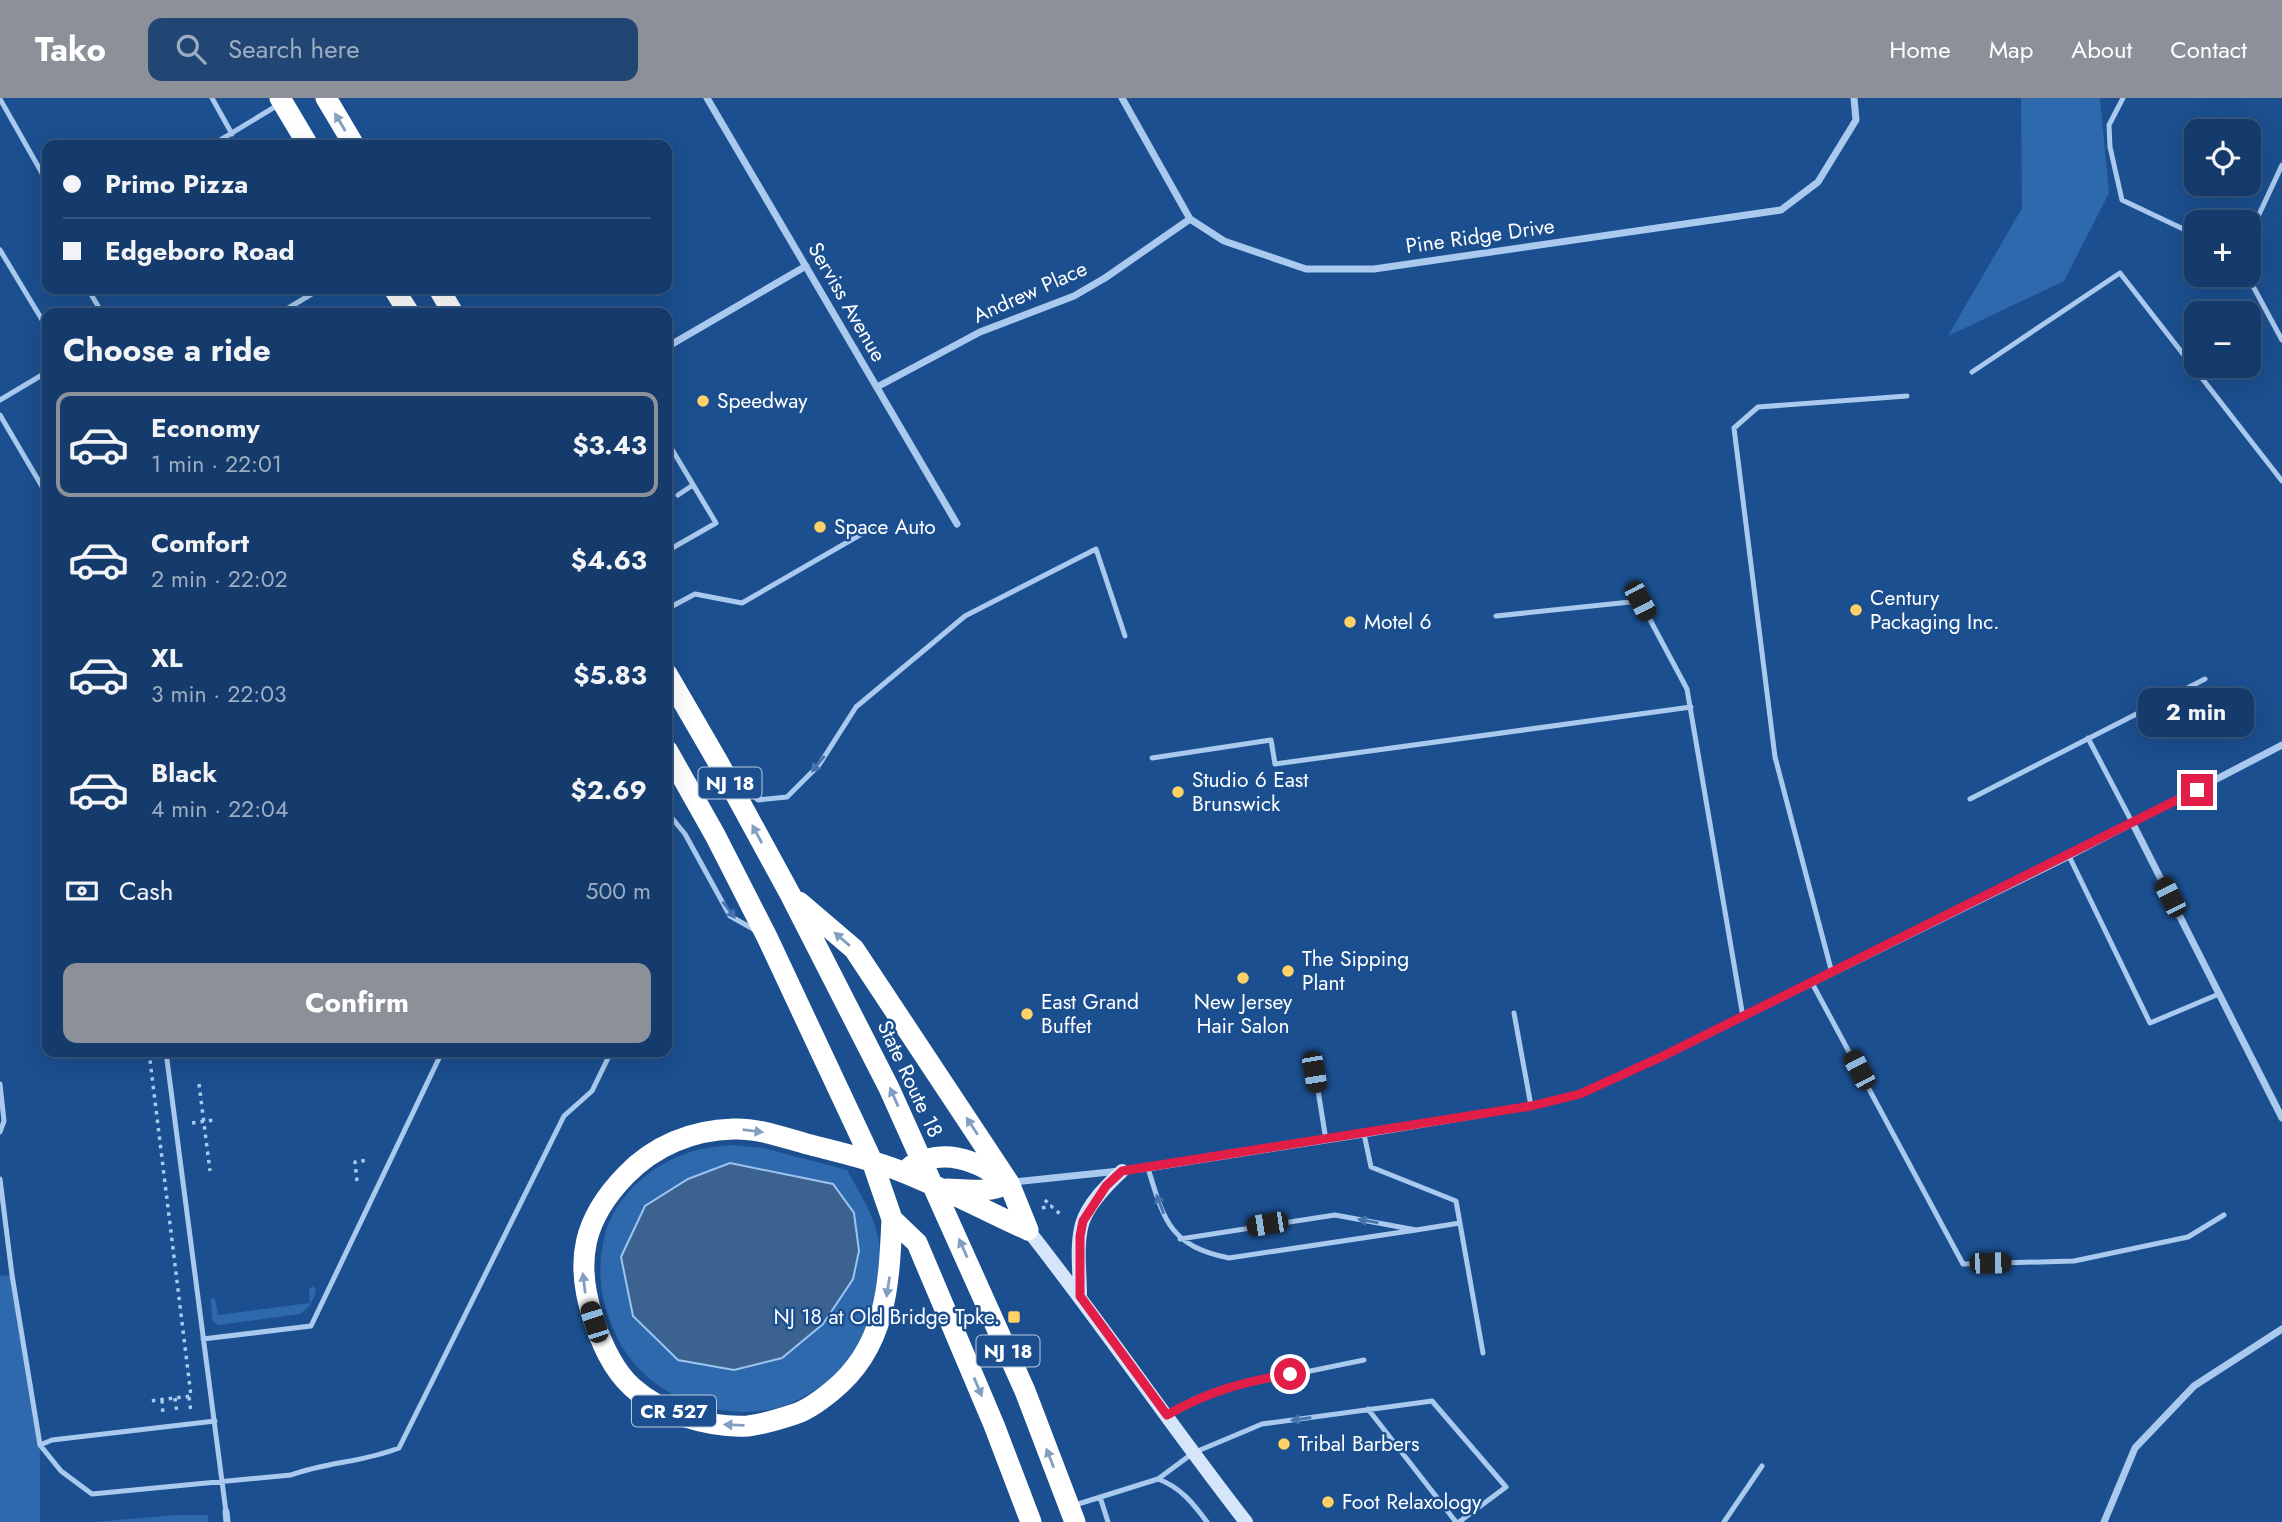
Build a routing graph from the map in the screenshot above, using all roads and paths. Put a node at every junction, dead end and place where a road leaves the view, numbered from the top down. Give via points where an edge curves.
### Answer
1 (212, 98) edge
2 (326, 98) edge
3 (707, 98) edge
4 (1122, 98) edge
5 (1854, 98) edge
6 (2123, 98) edge
7 (0, 99) edge
8 (281, 100) edge
9 (232, 134) junction
10 (221, 140) edge
11 (306, 140) edge
12 (351, 140) edge
13 (2282, 165) edge
14 (42, 173) edge
15 (2261, 210) edge
16 (1190, 219) junction
17 (2184, 229) edge
18 (0, 250) edge
19 (806, 266) junction
20 (2253, 287) edge
21 (312, 294) edge
22 (289, 308) edge
23 (42, 320) edge
24 (2282, 340) edge
25 (672, 344) edge
26 (1972, 372) dead end
27 (42, 375) edge
28 (877, 387) junction
29 (1907, 396) dead end
30 (0, 400) edge
31 (0, 415) edge
32 (672, 450) edge
33 (674, 453) joint
34 (2282, 481) edge
35 (693, 485) junction
36 (42, 486) edge
37 (678, 495) dead end
38 (957, 524) dead end
39 (872, 528) dead end
40 (672, 548) edge
41 (672, 606) edge
42 (1496, 616) dead end
43 (1125, 636) dead end
44 (2205, 680) dead end
45 (672, 683) edge
46 (1690, 707) junction
47 (2088, 738) junction
48 (2282, 745) edge
49 (1152, 758) dead end
50 (672, 759) edge
51 (718, 762) junction
52 (1970, 799) dead end
53 (672, 818) edge
54 (2133, 824) junction
55 (2069, 856) junction
56 (790, 894) junction
57 (767, 937) junction
58 (1832, 972) junction
59 (1812, 983) junction
60 (2219, 994) junction
61 (1514, 1013) dead end
62 (1743, 1017) junction
63 (150, 1057) edge
64 (167, 1057) edge
65 (440, 1057) edge
66 (609, 1057) edge
67 (1314, 1072) dead end
68 (0, 1084) edge
69 (199, 1084) dead end
70 (1531, 1106) junction
71 (2282, 1118) edge
72 (204, 1121) junction
73 (214, 1121) dead end
74 (192, 1123) dead end
75 (0, 1132) edge
76 (1364, 1134) junction
77 (1326, 1140) junction
78 (369, 1160) dead end
79 (921, 1160) junction
80 (872, 1161) junction
81 (1148, 1168) junction
82 (210, 1171) dead end
83 (902, 1171) junction
84 (1122, 1171) junction
85 (0, 1179) edge
86 (357, 1181) dead end
87 (1009, 1183) junction
88 (937, 1186) junction
89 (885, 1195) junction
90 (1045, 1200) dead end
91 (1051, 1206) junction
92 (1042, 1208) dead end
93 (1060, 1214) dead end
94 (2224, 1214) dead end
95 (892, 1219) junction
96 (1460, 1223) junction
97 (1028, 1230) junction
98 (1416, 1230) junction
99 (1181, 1239) junction
100 (1080, 1296) junction
101 (2282, 1329) edge
102 (204, 1339) junction
103 (1483, 1353) dead end
104 (1364, 1360) dead end
105 (150, 1401) dead end
106 (1368, 1409) junction
107 (1167, 1415) junction
108 (215, 1421) junction
109 (40, 1445) junction
110 (1193, 1453) junction
111 (1762, 1466) dead end
112 (1158, 1479) junction
113 (222, 1482) junction
114 (1100, 1497) junction
115 (226, 1512) joint
116 (1072, 1515) edge
117 (227, 1522) edge
118 (1031, 1522) edge
119 (1108, 1522) edge
120 (1207, 1522) edge
121 (1245, 1522) edge
122 (1458, 1522) edge
123 (1724, 1522) edge
124 (2104, 1522) edge

1 - 9 lane
12 -> 2 highway
3 - 19 street, Serviss Avenue
4 - 16 street, Pine Ridge Drive
5 - 16 street, Pine Ridge Drive via 1856,120 1818,182 1781,210 1374,269 1306,269 1224,241
6 - 17 lane via 2109,125 2122,200
7 - 14 lane
8 - 9 lane
8 - 11 highway
9 - 10 lane
13 - 15 lane
16 - 28 street, Andrew Place via 1074,296 980,332
18 - 23 lane
19 - 25 street
19 - 28 street, Serviss Avenue
20 - 24 lane
21 - 22 lane
26 - 34 lane via 2120,273
27 - 30 lane
28 - 38 street, Serviss Avenue
29 - 58 lane via 1758,407 1734,428 1774,757
31 - 36 lane
32 - 33 lane
33 - 35 lane
35 - 37 lane
35 - 40 lane via 716,523
39 - 41 lane via 742,603 695,594
42 - 46 lane via 1640,601 1687,689
43 -> 51 lane via 1097,549 965,616 856,707 819,765 787,797 758,800
44 - 47 lane
45 - 51 highway, State Route 18 / NJ 18
46 - 49 lane via 1275,764 1271,740
46 - 62 lane
47 - 52 lane
47 - 54 lane
48 - 54 street
50 - 57 highway, NJ 18
56 -> 51 highway, State Route 18 / NJ 18
53 -> 57 lane via 730,916
54 - 55 street
54 - 60 street
55 - 58 street
55 - 60 lane via 2150,1023
79 -> 56 highway, State Route 18 / NJ 18 via 890,1088
87 -> 56 highway, CR 527 via 854,949
57 - 80 highway, NJ 18
58 - 59 street
59 - 62 street
59 - 94 lane via 1963,1264 2074,1261 2188,1237
60 - 71 street
61 - 70 lane
62 - 70 street via 1604,1084
63 - 105 path via 191,1396
64 - 102 lane
65 - 102 lane via 312,1326
66 - 113 lane via 592,1091 564,1116 399,1448 291,1475
67 - 77 lane
68 - 75 lane via 4,1121
69 - 72 path
70 - 76 street
72 - 73 path
72 - 74 path
72 - 82 path
76 - 77 street
76 - 96 lane via 1371,1167 1456,1202
77 - 81 street
78 - 86 path via 355,1162
79 - 83 highway
79 - 87 highway via 936,1156 975,1161
79 - 88 highway, State Route 18 / NJ 18
80 - 83 highway, CR 527
80 - 89 highway, NJ 18
95 -> 80 highway, CR 527 via 890,1275 875,1334 845,1380 802,1412 748,1426 699,1422 632,1387 599,1337 582,1279 587,1236 601,1203 623,1177 667,1144 732,1129 759,1130
81 - 84 street
99 -> 81 lane via 1165,1218
83 - 88 highway, CR 527
83 - 89 highway
84 - 87 street
84 - 100 street via 1083,1221
85 - 109 lane
87 - 88 highway via 984,1191
87 - 97 highway, CR 527
88 - 97 highway, CR 527
116 -> 88 highway, State Route 18 / NJ 18 via 1025,1391
89 - 95 highway, NJ 18
90 - 91 path
91 - 92 path
91 - 93 path
95 -> 118 highway, NJ 18 via 917,1242
96 - 98 lane
96 - 103 lane
97 - 100 street, CR 527
98 -> 99 lane via 1335,1215
98 - 99 lane via 1229,1258 1204,1253
100 - 107 street, CR 527
101 - 124 street via 2194,1386 2135,1448
102 - 108 lane
104 - 107 lane via 1217,1390
106 -> 110 lane via 1262,1424
106 - 122 lane
106 - 122 lane via 1432,1401 1506,1487
107 - 110 street, CR 527
108 - 109 lane
108 - 113 lane
109 - 113 lane via 61,1471 92,1494
110 - 112 lane
110 - 121 street, CR 527
111 - 123 lane
112 - 114 lane
112 - 120 lane via 1192,1501
113 - 115 lane
114 - 116 lane
114 - 119 lane
115 - 117 street

